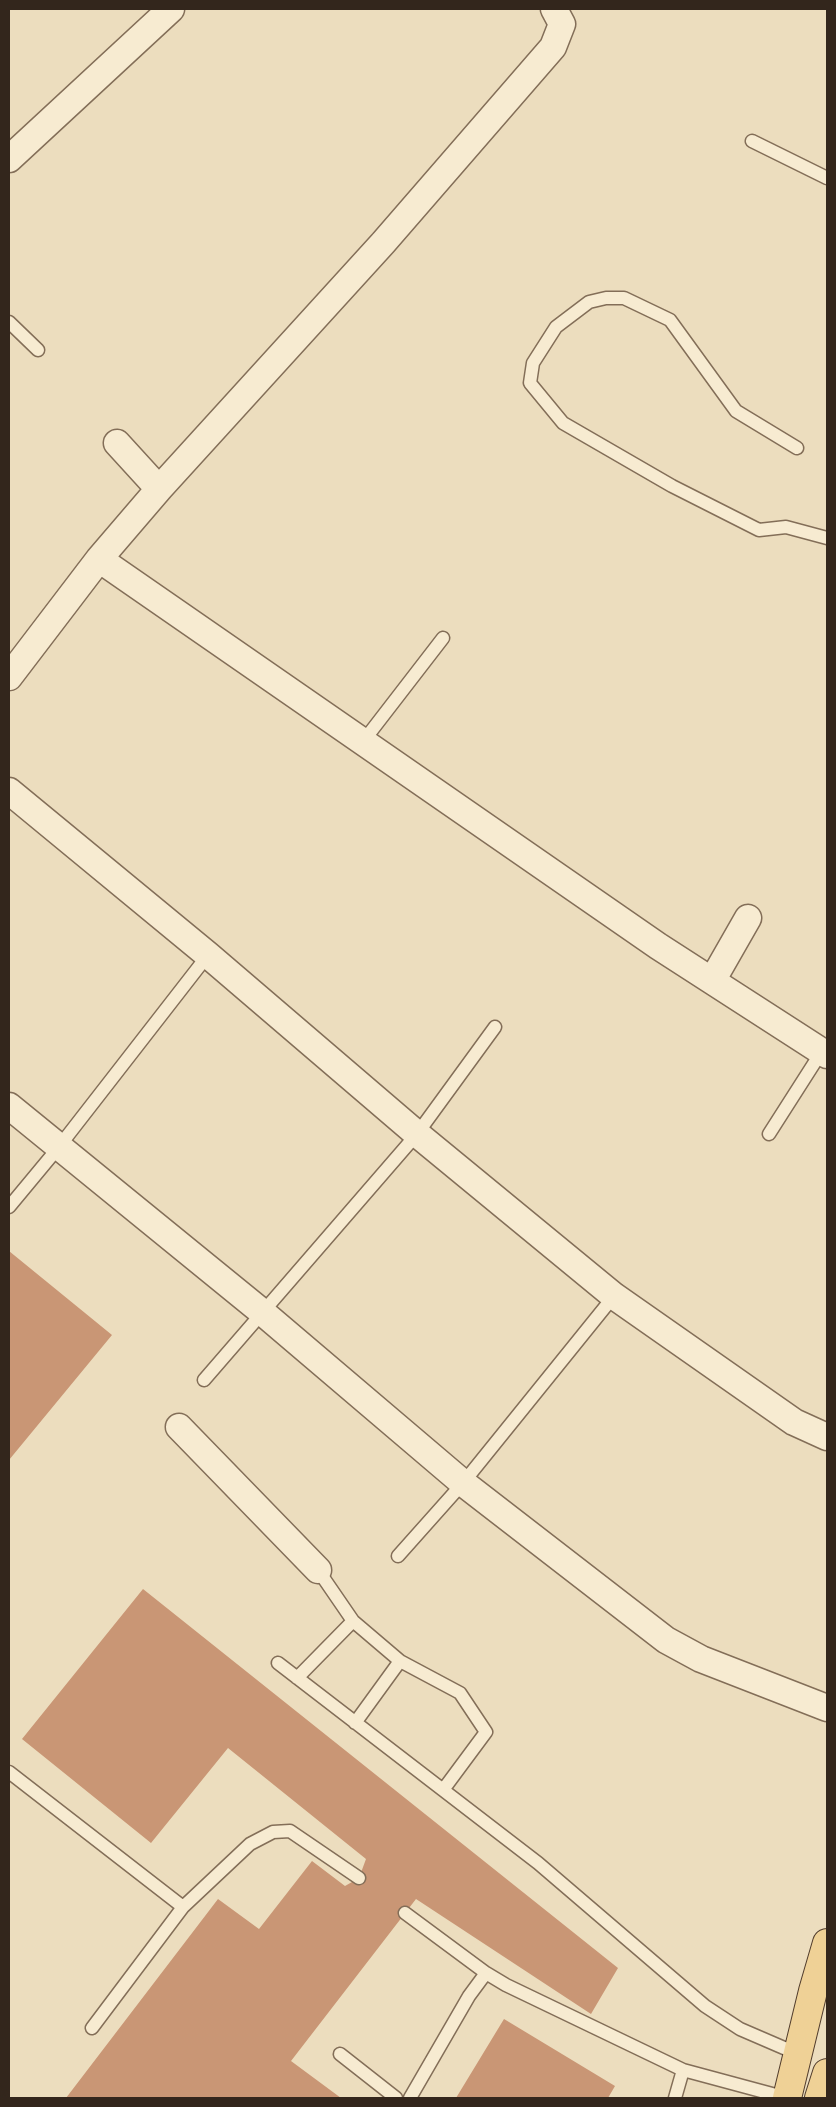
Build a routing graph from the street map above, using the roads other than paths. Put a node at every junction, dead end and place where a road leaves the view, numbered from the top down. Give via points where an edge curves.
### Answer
1 (171, 9) edge
2 (554, 9) edge
3 (752, 141) dead end
4 (9, 159) edge
5 (827, 178) edge
6 (9, 322) edge
7 (38, 350) dead end
8 (118, 443) dead end
9 (797, 448) dead end
10 (159, 489) junction
11 (827, 538) edge
12 (99, 559) junction
13 (443, 638) dead end
14 (9, 677) edge
15 (362, 743) junction
16 (9, 791) edge
17 (748, 918) dead end
18 (208, 955) junction
19 (712, 981) junction
20 (495, 1027) dead end
21 (824, 1053) edge
22 (9, 1106) edge
23 (417, 1134) junction
24 (769, 1134) dead end
25 (58, 1148) junction
26 (9, 1207) edge
27 (614, 1296) junction
28 (262, 1312) junction
29 (204, 1380) dead end
30 (179, 1427) dead end
31 (827, 1437) edge
32 (463, 1483) junction
33 (398, 1556) dead end
34 (318, 1570) joint
35 (353, 1621) junction
36 (400, 1661) junction
37 (278, 1663) dead end
38 (297, 1678) junction
39 (827, 1708) edge
40 (355, 1723) junction
41 (9, 1772) edge
42 (442, 1790) junction
43 (359, 1878) dead end
44 (183, 1907) junction
45 (405, 1913) dead end
46 (827, 1943) edge
47 (486, 1973) junction
48 (92, 2028) dead end
49 (340, 2054) dead end
50 (798, 2054) junction
51 (683, 2070) junction
52 (827, 2073) edge
53 (396, 2098) edge
54 (410, 2098) edge
55 (675, 2098) edge
56 (787, 2098) edge
57 (819, 2098) edge

1 - 4 street
2 - 10 street via 562,24 553,47 383,243
3 - 5 lane
6 - 7 lane
8 - 10 street
9 - 11 lane via 736,411 670,320 624,298 589,302 556,327 534,363 530,383 562,423 672,486 759,530 786,527
10 - 12 street
12 - 14 street
12 - 15 street
13 - 15 lane
15 - 19 street
16 - 18 street
17 - 19 street
18 - 23 street
18 - 25 lane
19 - 21 street
20 - 23 lane
21 - 24 lane
22 - 25 street
23 - 27 street
23 - 28 lane
25 - 26 lane
25 - 28 street
27 - 31 street via 794,1422
27 - 32 lane
28 - 29 lane
28 - 32 street
30 - 34 street
32 - 33 lane
32 - 39 street via 666,1640 701,1659
34 - 35 lane
35 - 36 lane
35 - 38 lane
36 - 40 lane
36 - 42 lane via 460,1693 486,1732
37 - 38 lane
38 - 40 lane
40 - 42 lane
41 - 44 lane
42 - 50 lane via 538,1863 704,2006 740,2029
43 - 44 lane via 290,1831 273,1832 250,1844
44 - 48 lane
45 - 47 lane
46 - 50 main road
47 - 51 lane
47 - 54 lane via 469,1996
49 - 53 lane
50 - 56 main road
51 - 55 lane
51 - 56 lane
52 - 57 main road

